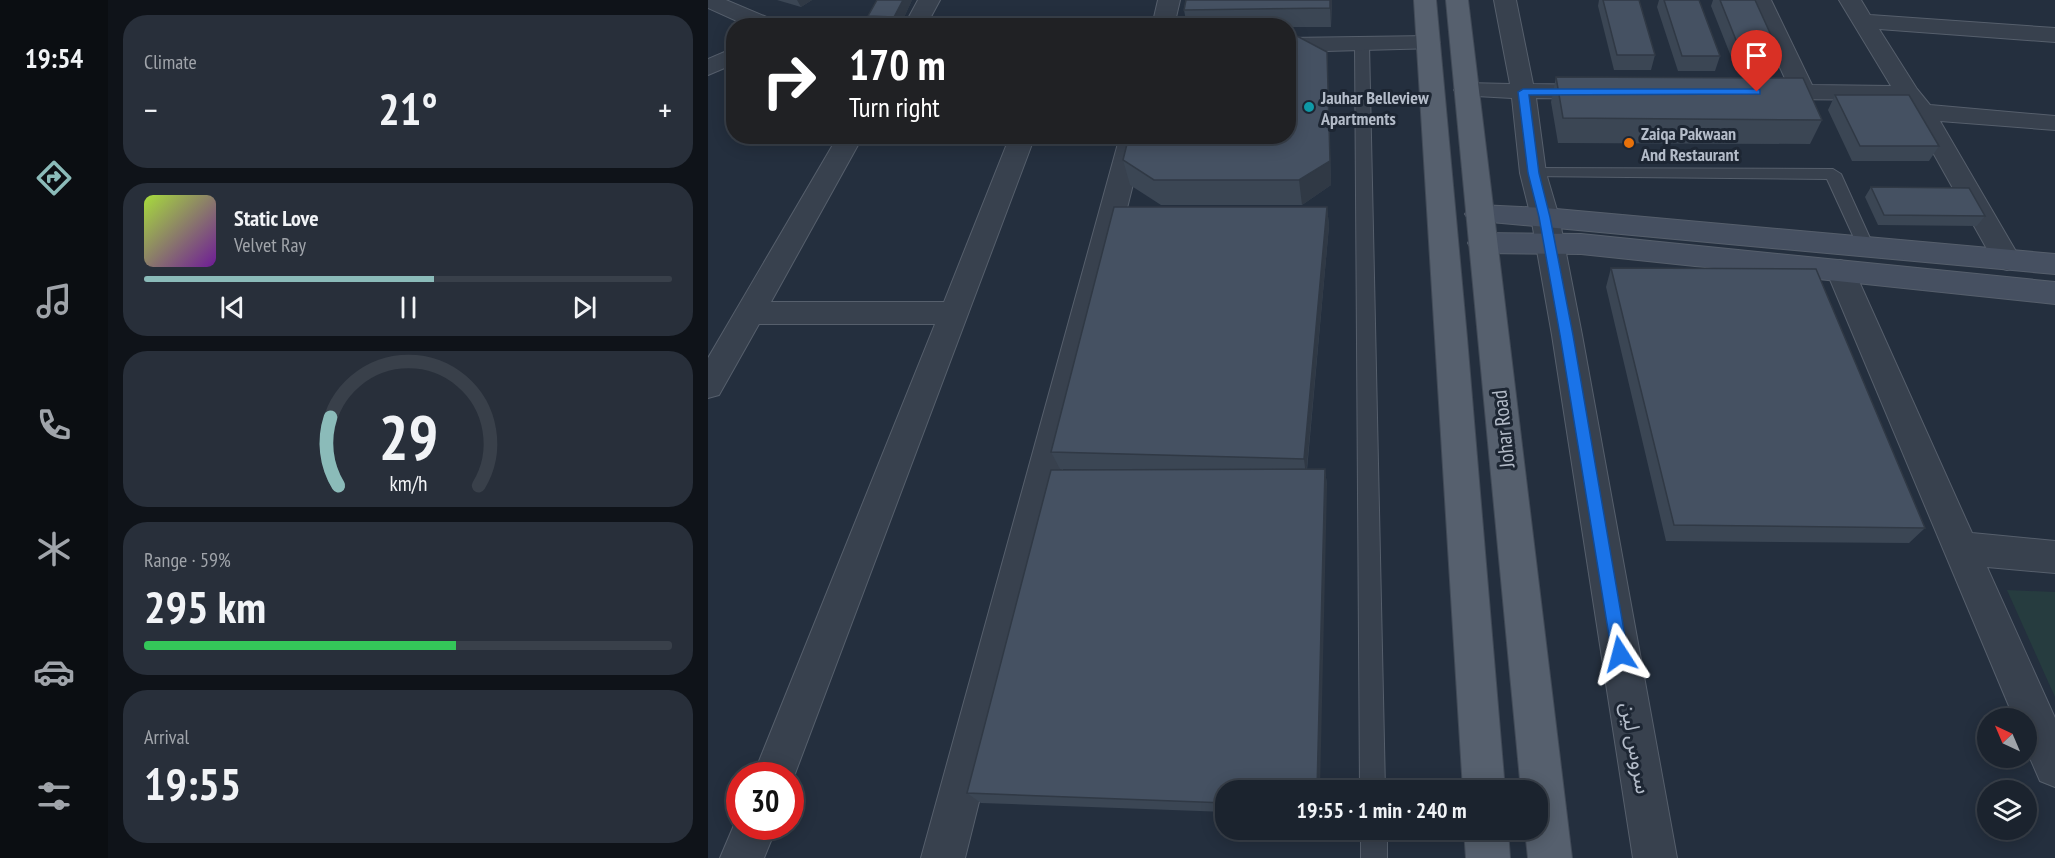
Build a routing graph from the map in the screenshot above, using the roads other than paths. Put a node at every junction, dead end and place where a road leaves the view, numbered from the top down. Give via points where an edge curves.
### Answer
1 (708, 0) edge
2 (929, 0) edge
3 (1169, 0) edge
4 (1425, 0) edge
5 (1457, 0) edge
6 (1505, 0) edge
7 (1760, 0) edge
8 (1856, 11) edge
9 (750, 18) edge
10 (919, 18) edge
11 (1165, 18) edge
12 (2055, 35) edge
13 (1429, 43) junction
14 (1362, 44) junction
15 (1296, 45) edge
16 (726, 59) edge
17 (708, 68) edge
18 (1466, 90) junction
19 (1523, 92) junction
20 (1617, 92) edge
21 (1745, 92) edge
22 (1803, 92) junction
23 (1907, 93) junction
24 (1923, 112) junction
25 (2055, 123) edge
26 (846, 144) edge
27 (1020, 144) edge
28 (1131, 144) edge
29 (1533, 173) junction
30 (1480, 229) junction
31 (1547, 230) junction
32 (1866, 247) junction
33 (2007, 260) junction
34 (2055, 264) edge
35 (1840, 270) junction
36 (2055, 293) edge
37 (750, 313) junction
38 (954, 313) junction
39 (708, 386) edge
40 (1962, 548) junction
41 (2055, 557) edge
42 (779, 762) edge
43 (2055, 766) edge
44 (1373, 780) edge
45 (1483, 780) edge
46 (749, 840) edge
47 (1374, 840) edge
48 (1487, 840) edge
49 (742, 858) edge
50 (943, 858) edge
51 (1374, 858) edge
52 (1488, 858) edge
53 (1550, 858) edge
54 (1655, 858) edge

1 - 9 street
2 - 10 street
3 - 11 street
4 - 13 main road, Johar Road
5 - 18 main road, Johar Road
6 - 19 street, سروس لین
7 - 22 street
8 - 12 street
8 - 23 street
13 - 14 street
13 - 45 main road, Johar Road
14 - 15 street
14 - 44 lane
16 - 17 street
18 - 19 street
18 - 30 main road, Johar Road
19 - 20 street
19 - 29 street, سروس لین
21 - 22 street
22 - 23 street
23 - 24 street
24 - 25 street
24 - 33 street
26 - 37 street
27 - 38 street
28 - 50 street
29 - 31 street, سروس لین
29 - 32 lane via 1833,174
30 - 31 street
30 - 53 main road, Johar Road
31 - 32 street
31 - 35 street via 1581,244
31 - 54 street, سروس لین
32 - 33 street
33 - 34 street
35 - 36 street
35 - 40 street
37 - 38 street
37 - 39 street
38 - 42 street
40 - 41 street
40 - 43 street
46 - 49 street
47 - 51 lane
48 - 52 main road

